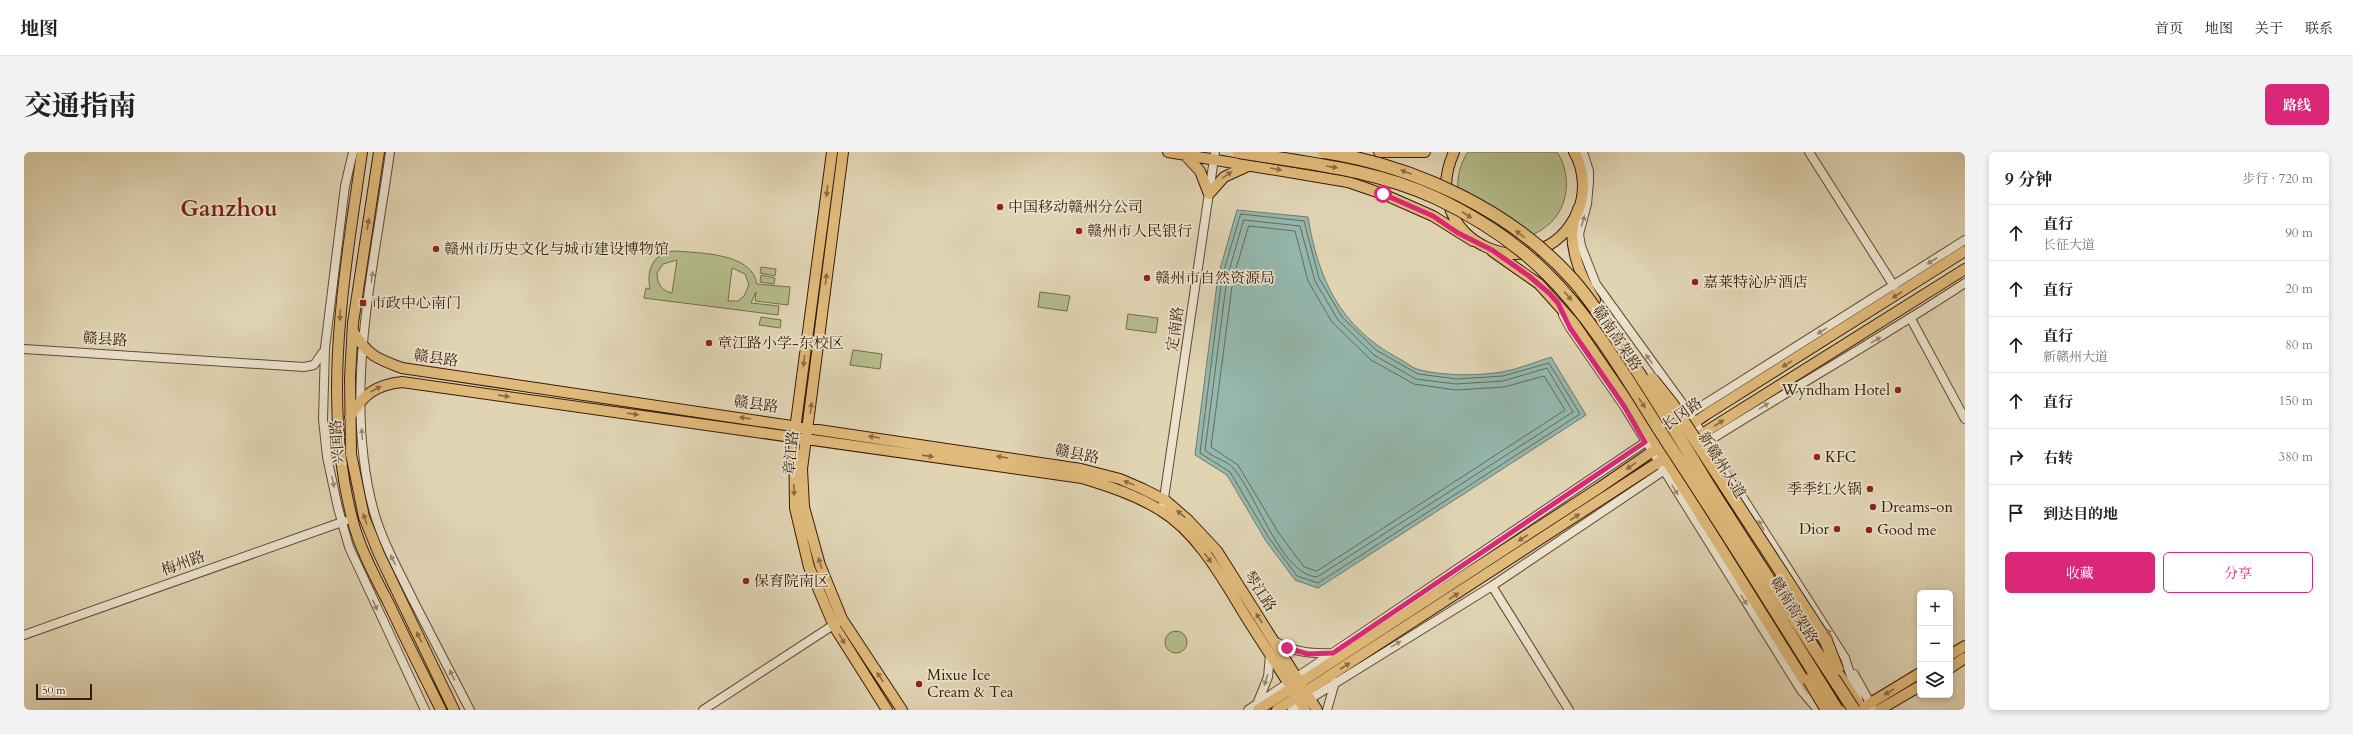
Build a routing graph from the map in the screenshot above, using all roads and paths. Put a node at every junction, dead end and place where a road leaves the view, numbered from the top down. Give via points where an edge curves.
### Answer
1 (353, 152) edge
2 (362, 152) edge
3 (379, 152) edge
4 (390, 152) edge
5 (832, 152) edge
6 (843, 152) edge
7 (1168, 152) edge
8 (1239, 152) edge
9 (1324, 152) edge
10 (1379, 152) edge
11 (1425, 152) edge
12 (1454, 152) edge
13 (1809, 152) edge
14 (1577, 153) edge
15 (1185, 155) junction
16 (1215, 156) edge
17 (1252, 165) junction
18 (1209, 194) junction
19 (1579, 206) junction
20 (1965, 240) edge
21 (1474, 241) junction
22 (1492, 250) junction
23 (1965, 251) edge
24 (1965, 269) edge
25 (1965, 283) edge
26 (1894, 286) junction
27 (1595, 308) junction
28 (1911, 319) junction
29 (353, 331) junction
30 (362, 347) junction
31 (24, 348) edge
32 (325, 348) junction
33 (304, 367) junction
34 (323, 385) junction
35 (359, 401) junction
36 (1689, 414) junction
37 (350, 417) junction
38 (1965, 419) edge
39 (1677, 421) junction
40 (1695, 422) junction
41 (796, 425) junction
42 (808, 427) junction
43 (1683, 431) junction
44 (1652, 436) junction
45 (794, 437) junction
46 (1705, 438) junction
47 (806, 439) junction
48 (1692, 446) junction
49 (1655, 450) junction
50 (1664, 465) junction
51 (1165, 500) junction
52 (1161, 510) junction
53 (352, 519) junction
54 (342, 522) junction
55 (1492, 586) junction
56 (842, 619) junction
57 (834, 626) junction
58 (24, 635) edge
59 (1274, 641) junction
60 (1965, 646) edge
61 (1333, 653) junction
62 (1953, 653) edge
63 (1270, 655) junction
64 (1965, 658) edge
65 (1953, 666) edge
66 (1838, 670) junction
67 (1917, 675) edge
68 (1335, 682) junction
69 (1917, 688) edge
70 (1801, 690) junction
71 (1300, 692) edge
72 (1257, 707) edge
73 (1863, 709) edge
74 (425, 710) edge
75 (441, 710) edge
76 (454, 710) edge
77 (470, 710) edge
78 (703, 710) edge
79 (887, 710) edge
80 (902, 710) edge
81 (1248, 710) edge
82 (1277, 710) edge
83 (1292, 710) edge
84 (1317, 710) edge
85 (1327, 710) edge
86 (1569, 710) edge
87 (1814, 710) edge
88 (1818, 710) edge
89 (1823, 710) edge
90 (1827, 710) edge
91 (1837, 710) edge
92 (1879, 710) edge

1 - 32 street via 345,186
2 -> 53 main road, 兴国路 via 341,303 338,343 339,454
29 -> 3 main road, 兴国路
30 -> 4 street
5 -> 41 main road, 章江路
42 -> 6 main road, 章江路
7 - 15 main road
8 -> 44 highway, 赣南高架路, bridge via 1347,169 1374,176 1435,198 1473,218 1529,257 1570,299 1589,324
27 -> 9 highway, 赣南高架路, bridge via 1554,260 1484,209 1456,193 1397,169
10 - 11 main road
12 - 21 main road via 1446,174 1447,200 1456,223
13 - 26 street
14 - 19 main road via 1583,180
36 -> 14 street via 1604,297 1584,259 1580,234 1587,204 1589,170
15 - 16 main road
15 - 18 main road via 1200,171
16 - 17 main road
16 - 18 street, 定南路
18 -> 17 main road via 1218,182 1230,173
17 -> 21 main road via 1348,182 1433,216
18 - 51 street, 定南路
19 - 22 main road via 1566,230 1545,247 1518,254
19 - 39 main road, 新赣州大道 via 1573,224 1573,236 1577,260 1585,283
20 -> 26 street
21 - 22 main road
22 - 44 main road via 1529,276 1558,303
23 -> 40 main road, 长冈路
46 -> 24 main road, 长冈路
25 - 28 street
26 -> 36 street
27 - 66 highway, bridge via 1672,404 1826,641
27 - 73 highway, 赣南高架路, bridge via 1658,400 1706,481
28 - 38 street
46 -> 28 street
29 - 30 main road, 赣县路
29 - 37 main road, 兴国路
30 - 35 street
41 -> 30 main road, 赣县路 via 402,368 380,360
31 - 33 street, 赣县路
32 - 33 street via 321,358 314,365
32 - 34 street
33 - 34 street via 316,374
34 -> 54 street via 323,419 328,457
35 - 37 main road, 赣县路
35 -> 45 main road, 赣县路 via 375,389 402,382
77 -> 35 street via 389,551 374,511 363,451
36 - 39 street
36 - 40 street
76 -> 37 main road, 兴国路 via 379,554 364,517 351,454
39 - 43 main road, 新赣州大道
39 - 44 street
40 - 43 main road, 长冈路
40 - 46 street
41 - 42 main road, 赣县路
41 - 45 main road, 章江路
42 - 47 main road, 章江路
51 -> 42 main road, 赣县路 via 1120,479 1081,469
43 - 48 main road, 新赣州大道
43 - 49 main road, 长冈路
44 - 49 main road
44 - 61 street
44 - 90 highway, bridge
44 - 91 highway, 赣南高架路, bridge via 1721,525
45 - 47 main road, 赣县路
45 -> 57 main road, 章江路 via 795,508 800,537 809,567
46 - 48 main road, 长冈路
73 -> 46 street via 1845,658
47 -> 52 main road, 赣县路 via 1082,478 1115,488
56 -> 47 main road, 章江路 via 820,565 804,507 802,469
48 - 50 main road, 长冈路
48 - 66 main road, 新赣州大道
49 - 50 main road
49 -> 71 main road, 长冈路
50 - 55 street
50 -> 70 street
71 -> 50 main road, 长冈路
50 - 89 main road
51 - 52 street, 定南路
59 -> 51 main road, 琴江路 via 1217,551
52 -> 63 main road, 琴江路 via 1208,556
53 - 54 street, 梅州路
53 - 75 main road, 兴国路 via 366,558
54 - 58 street, 梅州路
54 -> 74 street via 363,580
68 -> 55 street
55 - 86 street
56 - 57 street
80 -> 56 main road, 章江路
57 - 78 street
57 -> 79 main road, 章江路
59 - 61 street via 1308,654
59 - 71 main road, 琴江路
60 - 62 main road
61 - 71 street
63 - 71 main road, 琴江路
63 -> 72 street via 1268,677
64 - 65 main road
66 - 73 main road, 新赣州大道
67 -> 73 main road
68 - 71 street
68 - 85 street
69 - 92 main road
70 - 87 street
70 - 88 street
71 - 72 main road, 长冈路
71 - 82 main road, 长冈路
71 - 83 street
71 - 84 main road, 琴江路
72 - 81 street

